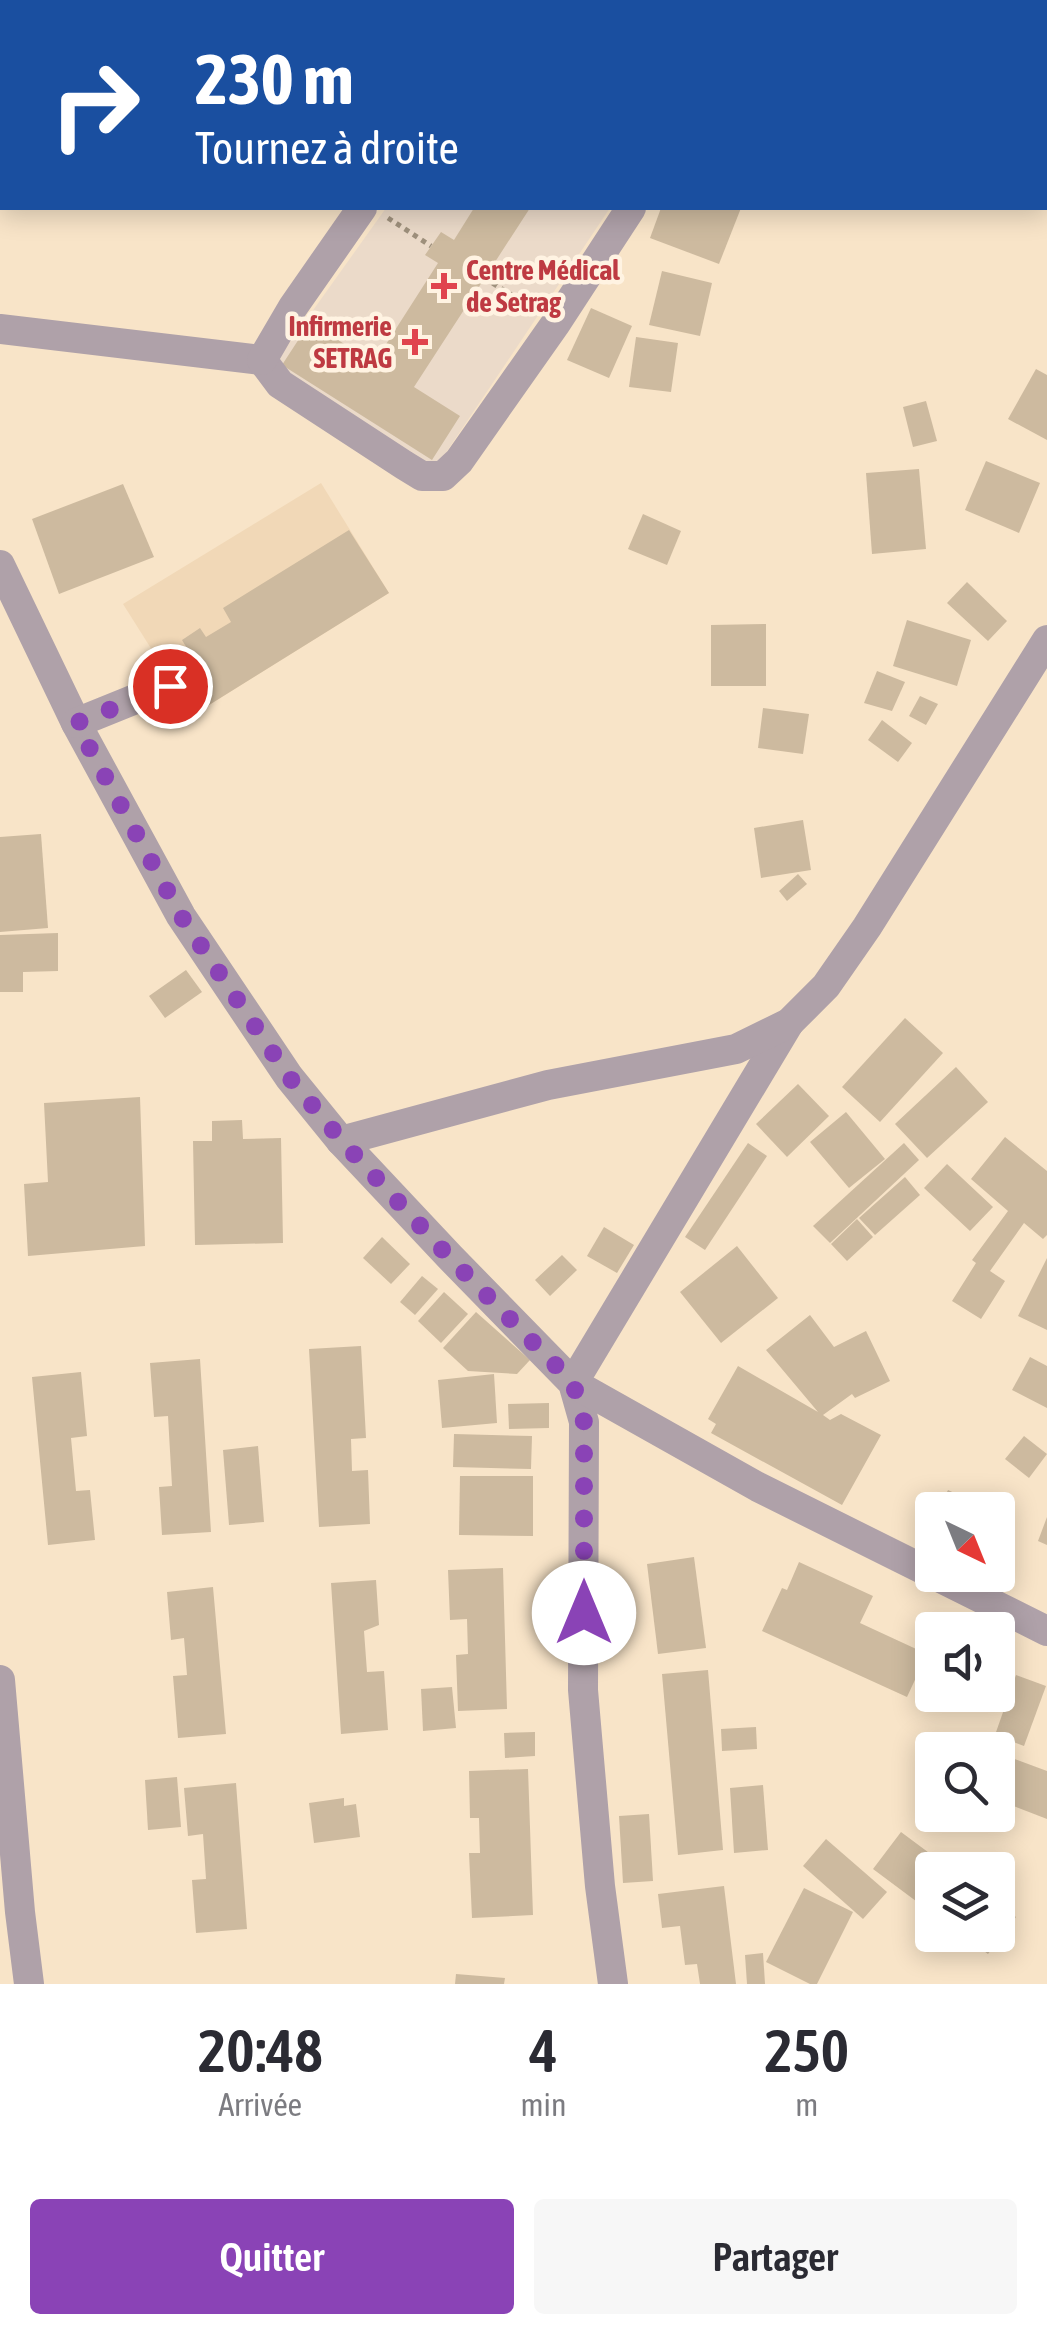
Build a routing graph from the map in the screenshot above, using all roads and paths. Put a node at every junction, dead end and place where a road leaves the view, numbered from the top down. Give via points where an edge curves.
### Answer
1 (629, 210) edge
2 (375, 212) edge
3 (431, 246) dead end
4 (484, 278) dead end
5 (556, 323) junction
6 (0, 329) edge
7 (262, 360) junction
8 (0, 564) edge
9 (1047, 640) edge
10 (170, 686) dead end
11 (76, 723) junction
12 (789, 1023) junction
13 (342, 1141) junction
14 (573, 1383) junction
15 (1047, 1631) edge
16 (0, 1680) edge
17 (29, 1984) edge
18 (613, 1984) edge

1 - 5 street
2 - 3 path
2 - 7 street via 293,307
4 - 5 path
5 - 7 street via 444,476 422,476 404,465 280,384
6 - 7 street
8 - 11 street
9 - 12 street via 867,927 826,986
10 - 11 street
11 - 13 street via 181,916 289,1077
12 - 13 street via 736,1049 548,1085
12 - 14 street
13 - 14 street
14 - 15 street via 758,1488
14 - 18 street via 584,1422 583,1690
16 - 17 street

